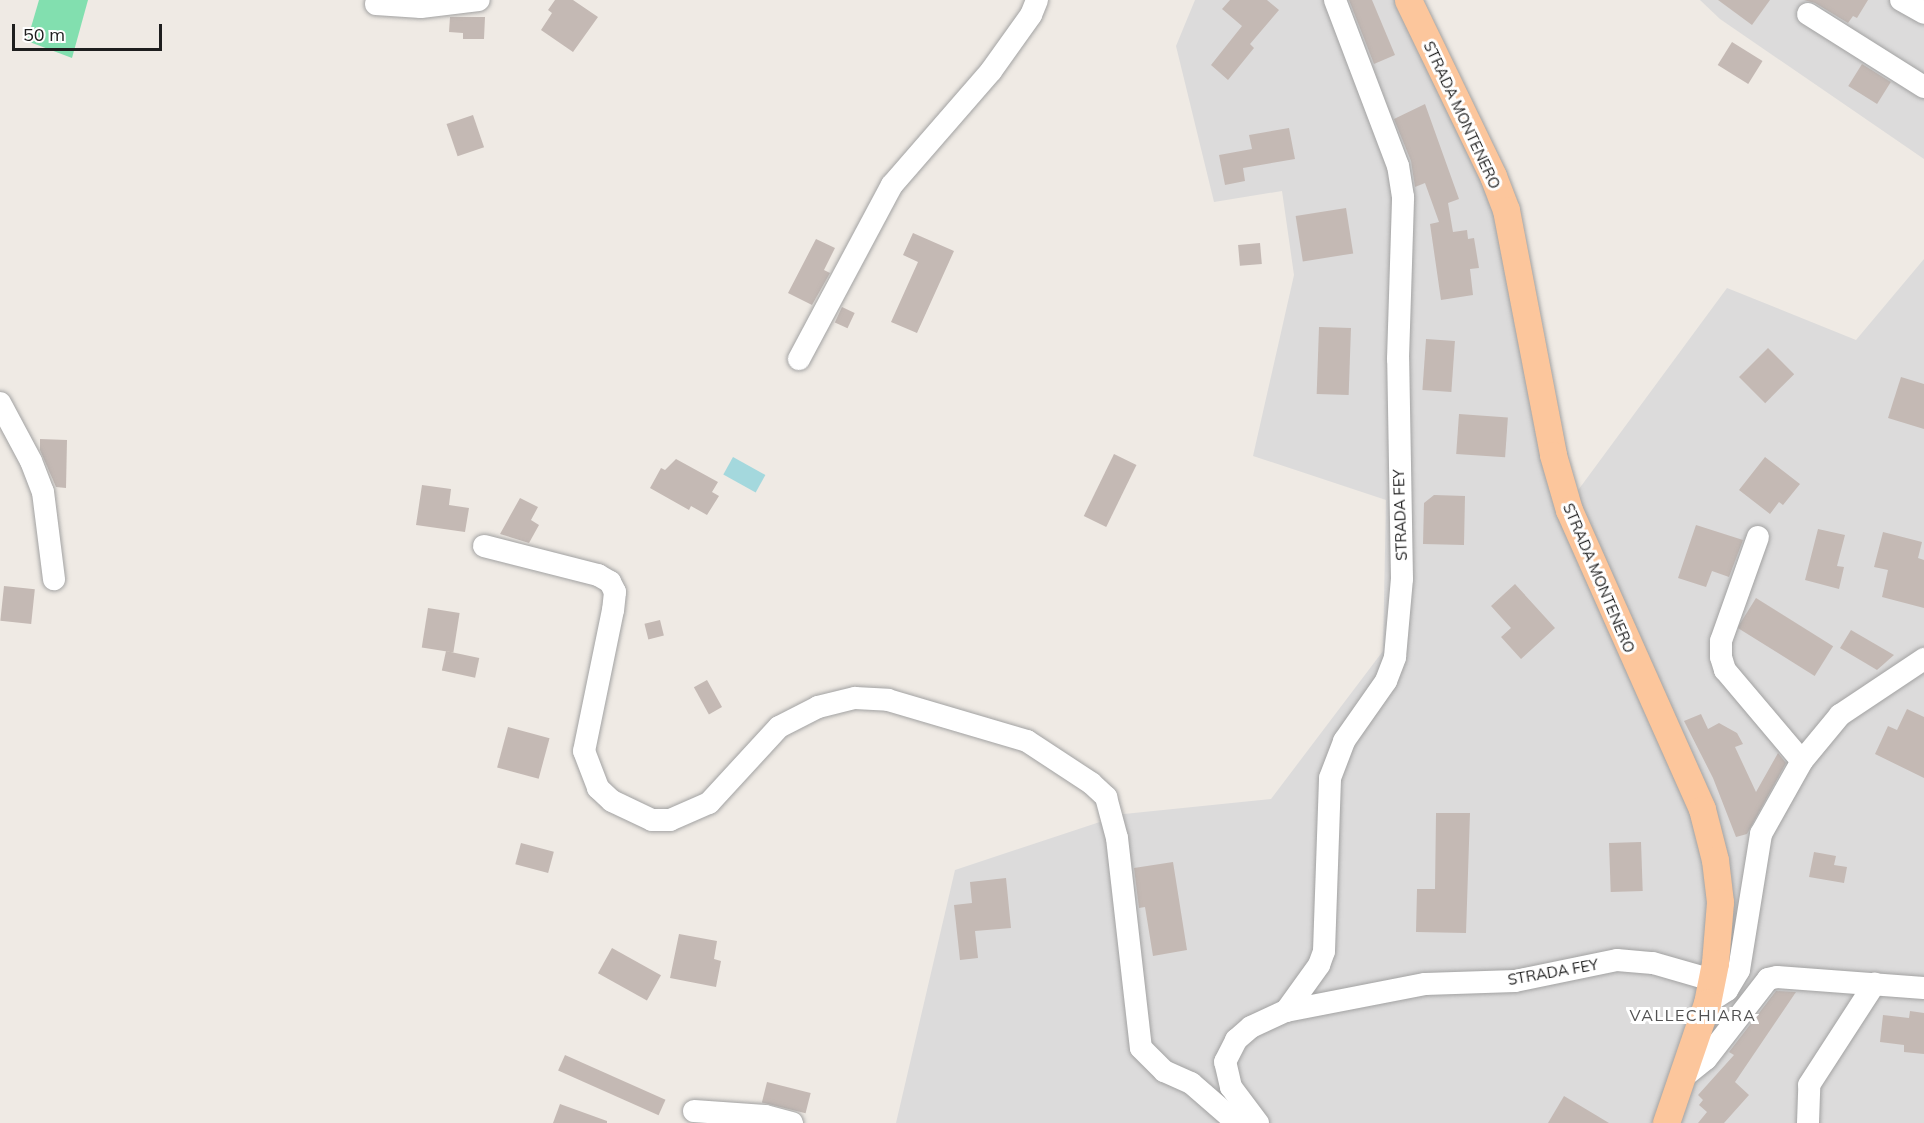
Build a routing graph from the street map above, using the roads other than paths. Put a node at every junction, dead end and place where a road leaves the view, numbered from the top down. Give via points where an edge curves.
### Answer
1 (479, 0) edge
2 (1037, 0) edge
3 (1335, 0) edge
4 (1407, 0) edge
5 (1901, 0) edge
6 (376, 4) dead end
7 (1924, 13) edge
8 (1808, 14) dead end
9 (1924, 87) edge
10 (799, 359) dead end
11 (0, 403) edge
12 (1758, 537) dead end
13 (484, 546) dead end
14 (54, 579) dead end
15 (1924, 659) edge
16 (1802, 761) junction
17 (1924, 977) edge
18 (1885, 984) junction
19 (1924, 988) edge
20 (1710, 991) junction
21 (1286, 1011) junction
22 (1681, 1078) junction
23 (694, 1111) dead end
24 (792, 1123) edge
25 (1237, 1123) edge
26 (1258, 1123) edge
27 (1666, 1123) edge
28 (1808, 1123) edge

1 - 6 street via 421,7
2 - 10 street via 992,71 892,185
3 - 21 street, STRADA FEY via 1398,166 1403,197 1398,370 1402,579 1395,657 1386,681 1344,741 1330,778 1324,951 1319,965
4 - 20 main road, STRADA MONTENERO via 1506,210 1553,454 1574,525 1702,809 1720,902
5 - 7 street
8 - 9 street
11 - 14 street via 31,461 42,492
12 - 16 street via 1721,641 1721,657 1725,670
13 - 25 street via 598,575 610,582 615,592 613,610 584,751 598,788 634,813 652,820 691,814 709,803 787,722 818,706 855,698 888,700 1027,741 1092,783 1106,797 1117,838 1141,1048 1164,1071 1191,1083
15 - 16 street via 1840,715
16 - 20 street via 1761,834 1739,970 1728,990
17 - 18 street
18 - 19 street
18 - 22 street via 1768,979 1706,1059
18 - 28 street via 1809,1085
20 - 21 street, STRADA FEY via 1653,963 1617,960 1515,981 1425,984
20 - 22 main road, STRADA MONTENERO
21 - 26 street, STRADA FEY via 1251,1027 1236,1040 1225,1062 1231,1087
22 - 27 main road, STRADA MONTENERO
23 - 24 street via 765,1116

